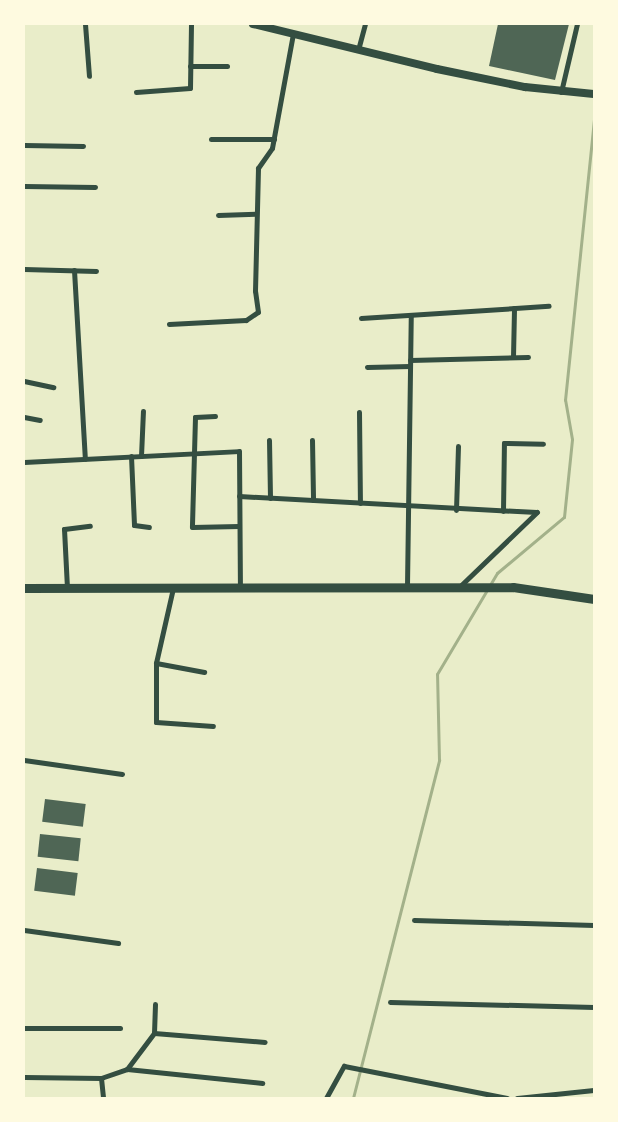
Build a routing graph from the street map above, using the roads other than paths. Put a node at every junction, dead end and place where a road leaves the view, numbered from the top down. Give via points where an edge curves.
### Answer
1 (85, 24) edge
2 (191, 24) edge
3 (253, 24) edge
4 (365, 24) edge
5 (577, 24) edge
6 (293, 34) junction
7 (358, 50) junction
8 (190, 66) junction
9 (227, 66) dead end
10 (89, 76) dead end
11 (136, 92) dead end
12 (561, 92) junction
13 (594, 94) edge
14 (211, 139) dead end
15 (274, 139) junction
16 (24, 145) edge
17 (83, 146) dead end
18 (24, 186) edge
19 (94, 187) dead end
20 (256, 214) junction
21 (218, 215) dead end
22 (24, 269) edge
23 (74, 270) junction
24 (96, 271) dead end
25 (549, 306) dead end
26 (514, 308) junction
27 (411, 315) junction
28 (361, 318) dead end
29 (169, 324) dead end
30 (513, 357) junction
31 (528, 357) dead end
32 (410, 363) junction
33 (367, 368) dead end
34 (24, 381) edge
35 (53, 387) dead end
36 (143, 411) dead end
37 (359, 412) dead end
38 (214, 416) dead end
39 (24, 417) edge
40 (40, 420) dead end
41 (269, 440) dead end
42 (312, 440) dead end
43 (543, 444) dead end
44 (458, 446) dead end
45 (196, 453) junction
46 (131, 456) junction
47 (141, 456) junction
48 (85, 459) junction
49 (24, 462) edge
50 (239, 496) junction
51 (270, 498) junction
52 (313, 500) junction
53 (360, 503) junction
54 (408, 506) junction
55 (456, 510) junction
56 (503, 511) junction
57 (90, 526) dead end
58 (239, 526) junction
59 (149, 527) dead end
60 (407, 586) junction
61 (460, 586) junction
62 (174, 587) junction
63 (240, 587) junction
64 (24, 588) edge
65 (67, 588) junction
66 (594, 598) edge
67 (156, 663) junction
68 (204, 672) dead end
69 (213, 726) dead end
70 (24, 760) edge
71 (122, 774) dead end
72 (414, 920) dead end
73 (594, 926) edge
74 (24, 930) edge
75 (118, 942) dead end
76 (390, 1002) dead end
77 (155, 1004) dead end
78 (594, 1006) edge
79 (24, 1028) edge
80 (120, 1028) dead end
81 (154, 1032) junction
82 (265, 1042) dead end
83 (127, 1069) junction
84 (24, 1077) edge
85 (101, 1078) junction
86 (262, 1083) dead end
87 (594, 1090) edge
88 (103, 1098) edge
89 (326, 1098) edge
90 (507, 1098) edge
91 (517, 1098) edge

1 - 10 street
2 - 8 street
3 - 6 street
4 - 7 street
5 - 12 street
6 - 7 street
6 - 15 street
7 - 12 street
8 - 9 street
8 - 11 street via 190,88
12 - 13 street
14 - 15 street
15 - 20 street via 258,168
16 - 17 street
18 - 19 street
20 - 21 street
20 - 29 street via 258,312 246,320
22 - 23 street
23 - 24 street
23 - 48 street
25 - 26 street
26 - 27 street
26 - 30 street
27 - 28 street
27 - 32 street
30 - 31 street
30 - 32 street
32 - 33 street
32 - 54 street
34 - 35 street
36 - 47 street
37 - 53 street
38 - 45 street via 195,417
39 - 40 street
41 - 51 street
42 - 52 street
43 - 56 street via 504,443
44 - 55 street
45 - 47 street
45 - 50 street via 239,451
45 - 58 street via 192,527
46 - 47 street
46 - 48 street
46 - 59 street via 134,525
48 - 49 street
50 - 51 street
50 - 58 street
51 - 52 street
52 - 53 street
53 - 54 street
54 - 55 street
54 - 60 street
55 - 56 street
56 - 61 street via 537,512
57 - 65 street via 64,529
58 - 63 street
60 - 61 main road
60 - 63 main road
61 - 66 main road via 514,587
62 - 63 main road
62 - 65 main road
62 - 67 street
64 - 65 main road
67 - 68 street
67 - 69 street via 156,722
70 - 71 street
72 - 73 street
74 - 75 street
76 - 78 street
77 - 81 street
79 - 80 street
81 - 82 street
81 - 83 street
83 - 85 street
83 - 86 street
84 - 85 street
85 - 88 street
87 - 91 street
89 - 90 street via 344,1066

